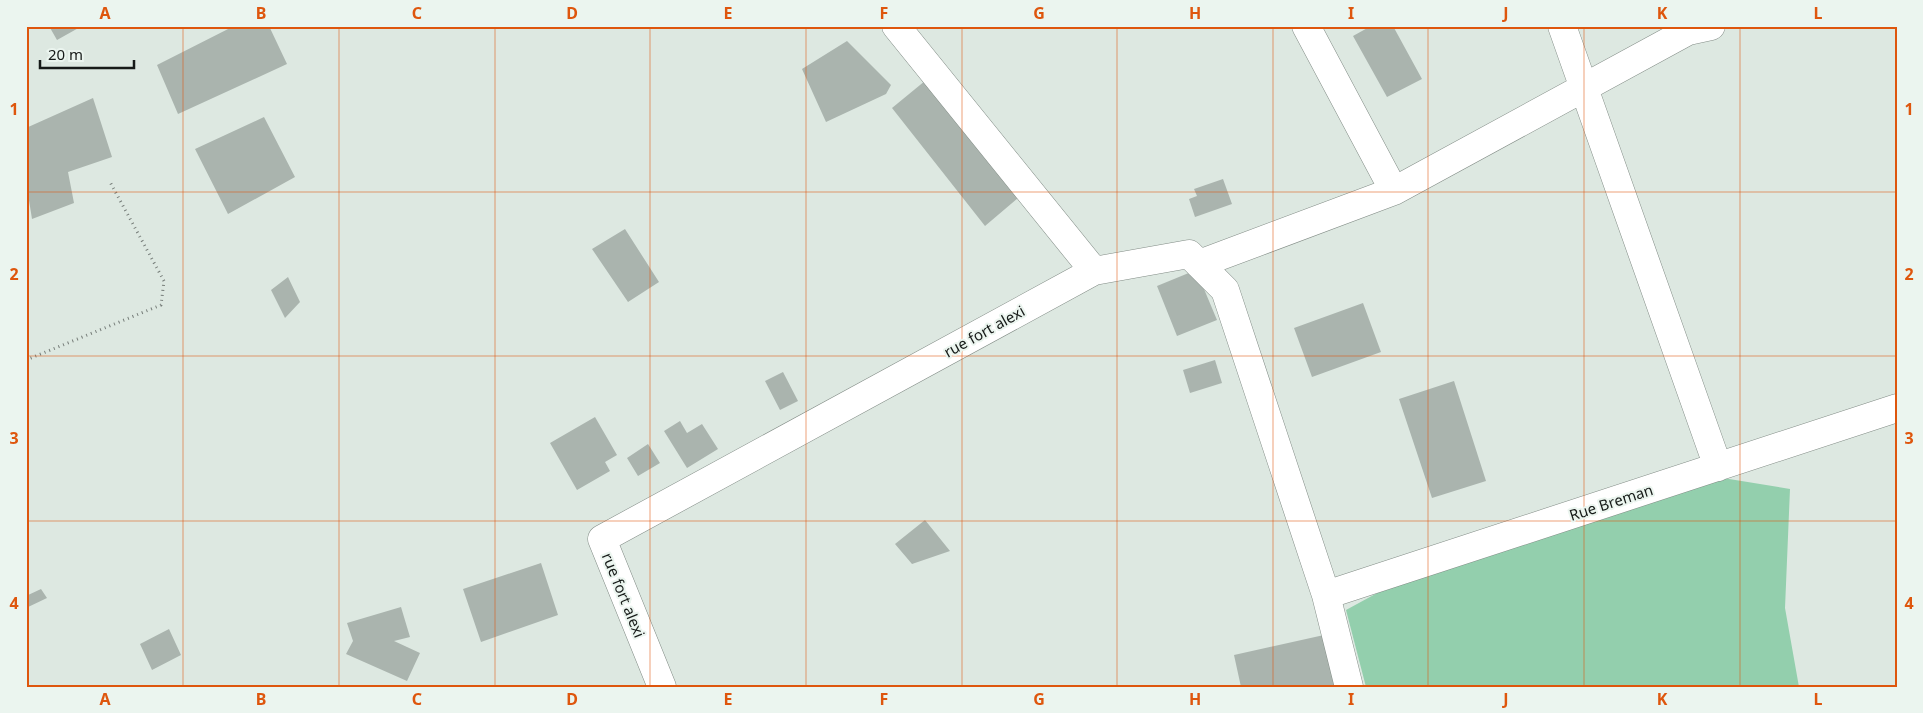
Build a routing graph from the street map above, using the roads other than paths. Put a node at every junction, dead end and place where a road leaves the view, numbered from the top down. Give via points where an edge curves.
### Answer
1 (896, 26) edge
2 (1306, 26) edge
3 (1562, 26) edge
4 (1711, 26) edge
5 (1584, 88) junction
6 (1394, 191) junction
7 (1199, 264) junction
8 (1094, 271) junction
9 (1897, 408) edge
10 (1718, 467) junction
11 (1326, 595) junction
12 (662, 687) edge
13 (1349, 687) edge

1 - 8 street
2 - 6 street
3 - 5 street
4 - 5 street via 1688,31
5 - 6 street
5 - 10 street
6 - 7 street
7 - 8 street, rue fort alexi via 1189,254
7 - 11 street, rue fort alexi via 1225,290
8 - 12 street, rue fort alexi via 602,539
9 - 10 street, Rue Breman
10 - 11 street, Rue Breman
11 - 13 street, rue fort alexi

